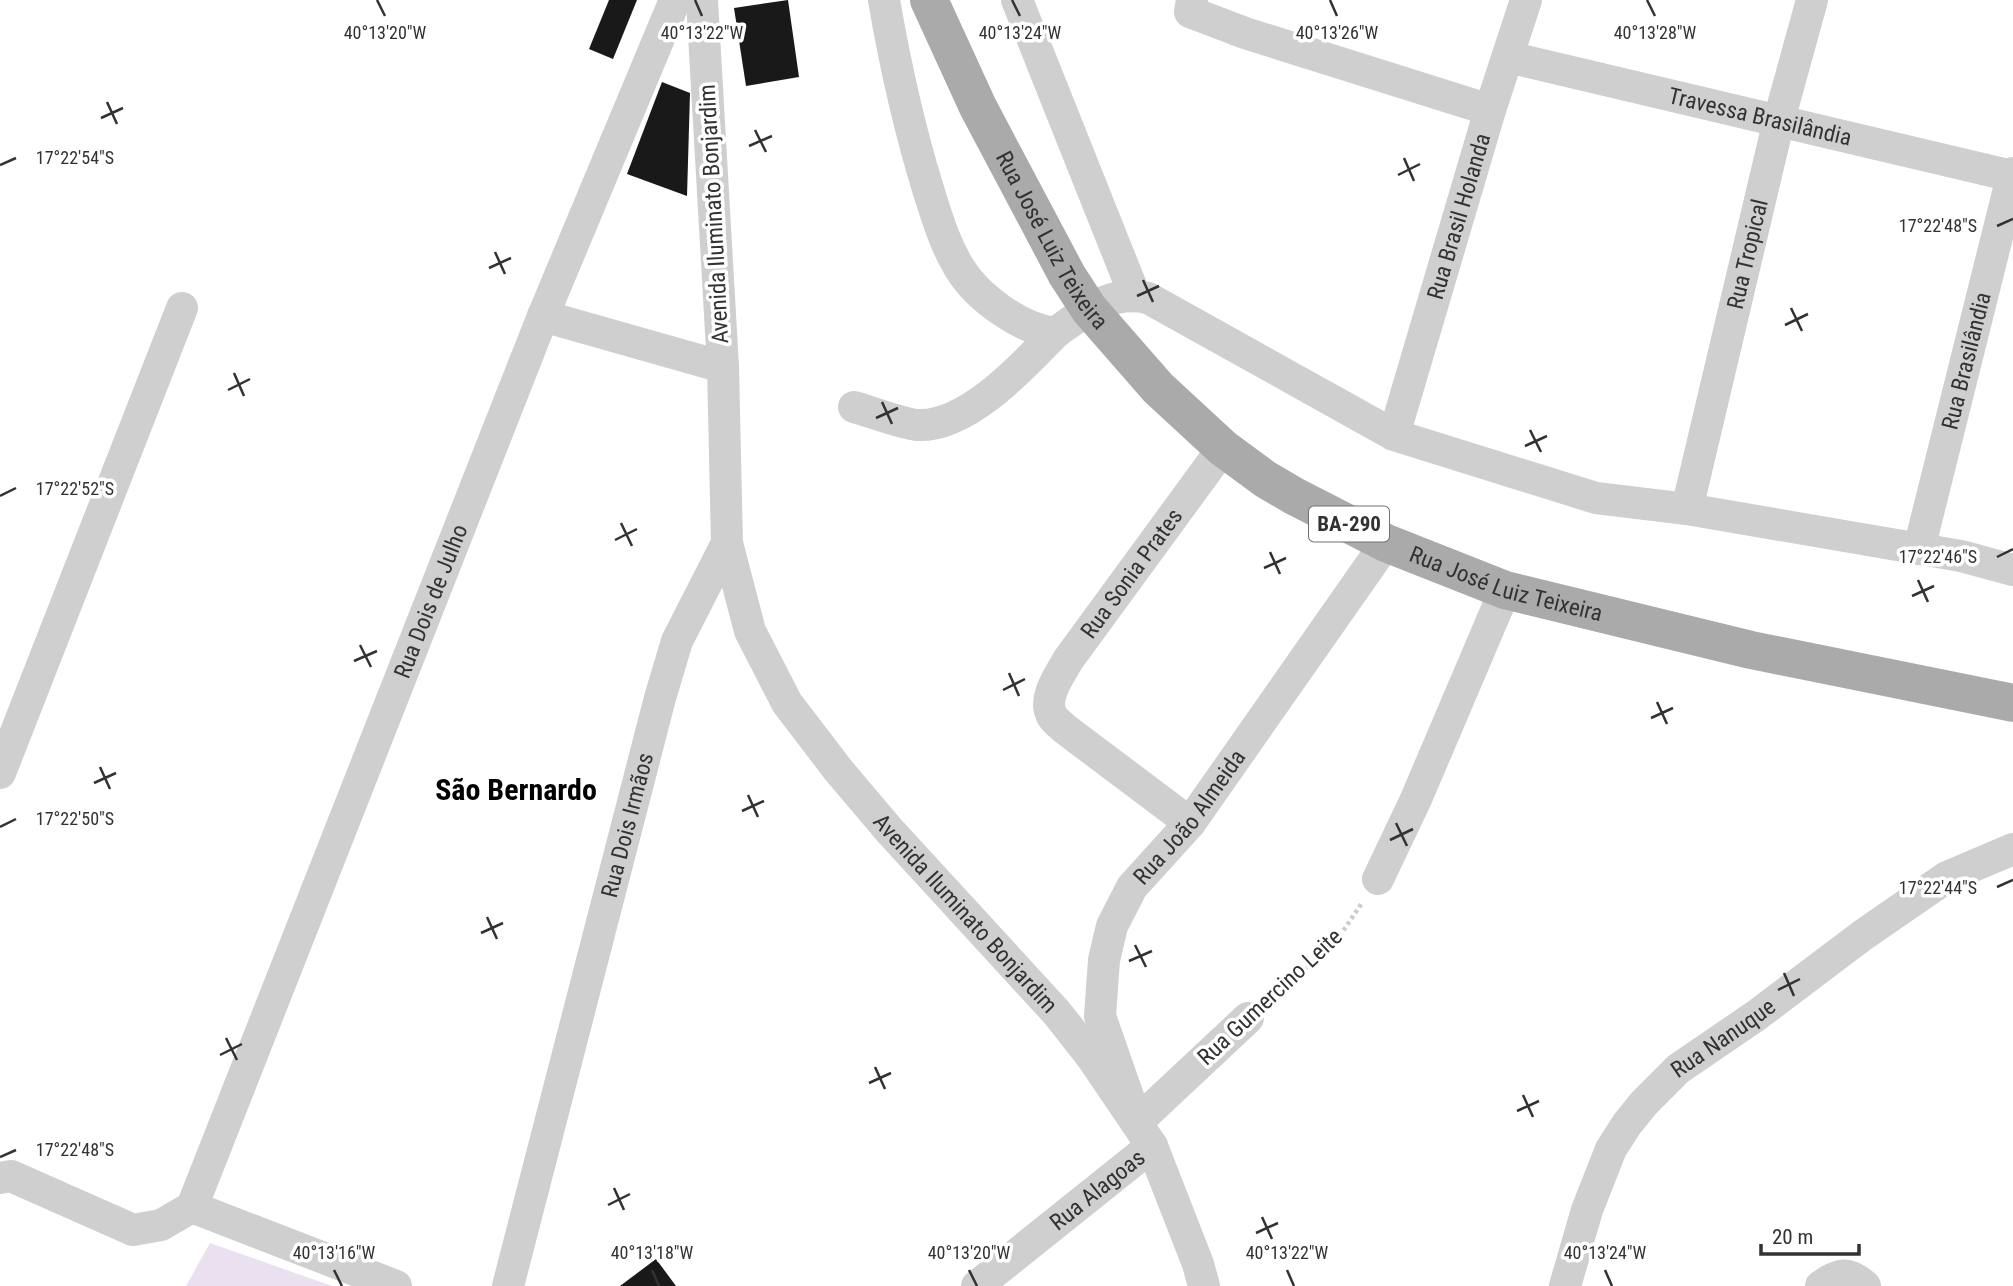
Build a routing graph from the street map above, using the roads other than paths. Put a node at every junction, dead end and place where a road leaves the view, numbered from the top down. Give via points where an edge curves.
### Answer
1 (675, 0) edge
2 (702, 0) edge
3 (884, 0) edge
4 (929, 0) edge
5 (1017, 0) edge
6 (1526, 0) edge
7 (1812, 0) edge
8 (1191, 6) edge
9 (1508, 57) junction
10 (1490, 110) junction
11 (1779, 120) junction
12 (2013, 175) edge
13 (1135, 296) junction
14 (183, 308) dead end
15 (1089, 309) junction
16 (543, 316) junction
17 (1055, 333) junction
18 (723, 367) junction
19 (854, 407) dead end
20 (1394, 435) junction
21 (1223, 448) junction
22 (1687, 509) junction
23 (726, 543) junction
24 (1386, 543) junction
25 (1919, 549) junction
26 (2013, 570) edge
27 (1505, 590) junction
28 (2013, 703) edge
29 (0, 773) edge
30 (1190, 823) junction
31 (2013, 849) edge
32 (1378, 879) road end
33 (1248, 1018) road end
34 (1144, 1134) junction
35 (4, 1171) edge
36 (192, 1207) junction
37 (396, 1286) edge
38 (508, 1286) edge
39 (977, 1286) edge
40 (1204, 1286) edge
41 (1565, 1286) edge
42 (1821, 1286) edge
43 (1865, 1286) edge

1 - 16 street, Rua Dois de Julho
2 - 18 street, Avenida Iluminato Bonjardim
3 - 17 street via 907,116 944,241 979,293 1030,327
4 - 15 main road, Rua José Luiz Teixeira / BA-290 via 978,107
5 - 13 street
6 - 9 street, Rua Brasil Holanda
7 - 11 street, Rua Tropical
8 - 10 street via 1245,33
9 - 10 street, Rua Brasil Holanda
9 - 11 street, Travessa Brasilândia
10 - 20 street, Rua Brasil Holanda
11 - 12 street, Travessa Brasilândia
11 - 22 street, Rua Tropical
12 - 25 street, Rua Brasilândia
13 - 15 street via 1122,295
13 - 20 street via 1148,299
14 - 29 street
15 - 17 street
15 - 21 main road, Rua José Luiz Teixeira / BA-290 via 1158,388
16 - 18 street, Avenida Iluminato Bonjardim
16 - 36 street, Rua Dois de Julho
17 - 19 street via 1014,376 950,419 916,425
18 - 23 street, Rua Dois Irmãos
20 - 22 street via 1596,498
21 - 24 main road, Rua José Luiz Teixeira / BA-290 via 1294,496
21 - 30 street, Rua Sonia Prates via 1068,660 1050,702 1052,716 1065,729
22 - 25 street
23 - 34 street, Avenida Iluminato Bonjardim via 750,631 787,704 889,830 1057,1013
23 - 38 street, Rua Dois Irmãos via 677,641 667,675
24 - 27 main road, Rua José Luiz Teixeira / BA-290
24 - 30 street, Rua João Almeida
25 - 26 street
27 - 28 main road, Rua José Luiz Teixeira / BA-290 via 1751,650
27 - 32 street
30 - 34 street, Rua João Almeida via 1132,887 1112,926 1104,960 1100,1016
31 - 41 street, Rua Nanuque via 1947,877 1678,1069 1644,1103 1611,1149
33 - 34 street, Rua Gumercino Leite
34 - 39 street, Rua Alagoas
34 - 40 street, Avenida Iluminato Bonjardim
35 - 36 street via 133,1230 161,1225
36 - 37 street
42 - 43 street via 1843,1275

